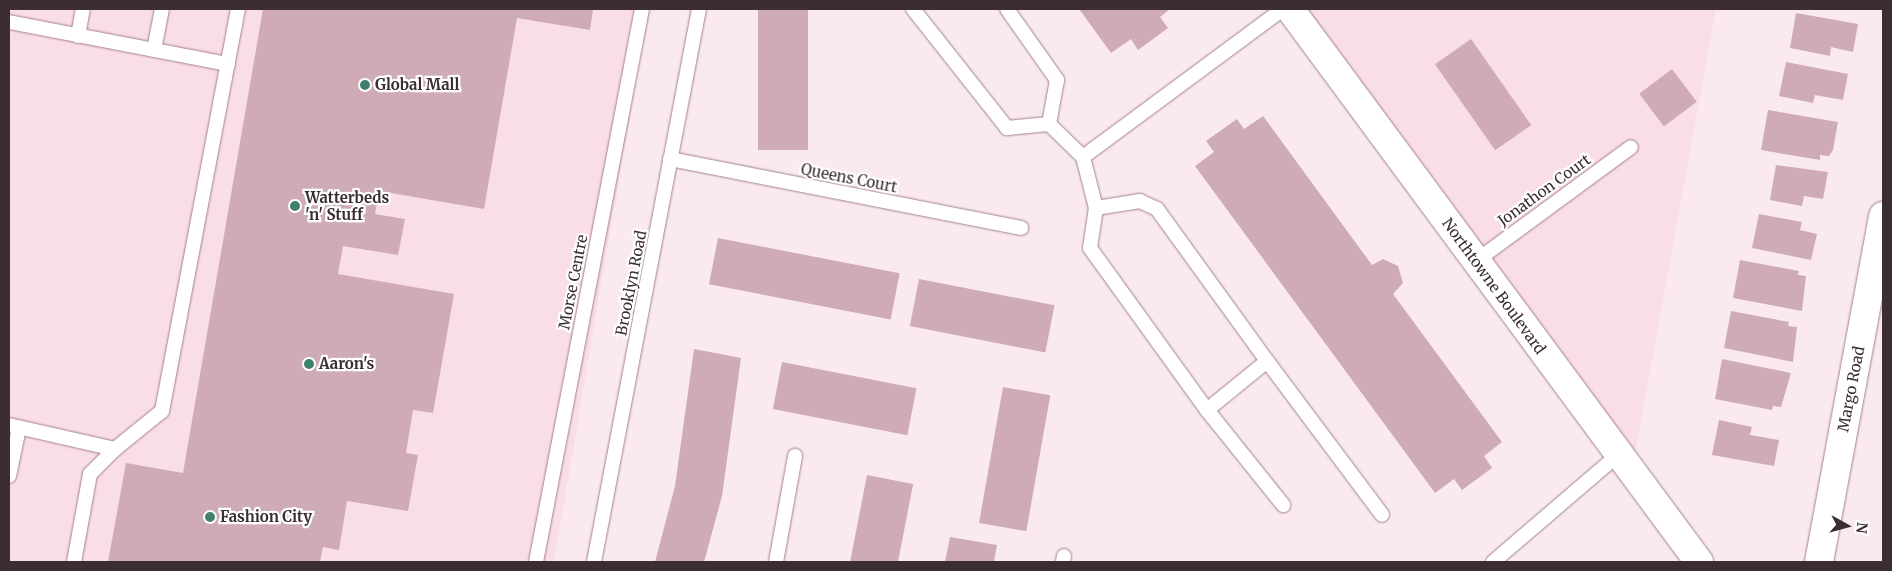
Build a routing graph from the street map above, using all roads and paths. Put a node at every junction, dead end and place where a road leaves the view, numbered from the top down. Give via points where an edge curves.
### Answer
1 (83, 9) edge
2 (162, 9) edge
3 (238, 9) edge
4 (642, 9) edge
5 (699, 9) edge
6 (912, 9) edge
7 (1006, 9) edge
8 (1283, 9) edge
9 (1290, 9) edge
10 (9, 22) edge
11 (78, 36) junction
12 (154, 50) junction
13 (228, 64) junction
14 (1049, 124) junction
15 (1631, 147) dead end
16 (1083, 157) junction
17 (670, 159) junction
18 (1096, 208) junction
19 (1883, 216) edge
20 (1021, 228) dead end
21 (1476, 261) junction
22 (1267, 361) junction
23 (1207, 410) junction
24 (14, 427) edge
25 (115, 448) junction
26 (1619, 454) junction
27 (795, 456) dead end
28 (9, 476) edge
29 (1283, 505) dead end
30 (1382, 515) dead end
31 (74, 562) edge
32 (536, 562) edge
33 (594, 562) edge
34 (776, 562) edge
35 (1493, 562) edge
36 (1699, 562) edge
37 (1819, 562) edge

1 - 11 lane
2 - 12 lane
3 - 13 lane
4 - 32 lane, Morse Centre
5 - 17 lane, Brooklyn Road
6 - 14 lane via 1007,128
7 - 14 lane via 1057,80
8 - 16 lane
9 - 21 street, Northtowne Boulevard
10 - 11 lane
11 - 12 lane
12 - 13 lane
13 - 25 lane via 162,411
14 - 16 lane
15 - 21 lane, Jonathon Court
16 - 18 lane
17 - 20 lane, Queens Court
17 - 33 lane, Brooklyn Road
18 - 22 lane via 1140,201 1157,209
18 - 23 lane via 1090,248
19 - 37 street, Margo Road
21 - 26 street, Northtowne Boulevard
22 - 23 lane
22 - 30 lane
23 - 29 lane
24 - 25 lane
24 - 28 lane
25 - 31 lane via 90,474
26 - 35 lane
26 - 36 street, Northtowne Boulevard
27 - 34 lane

